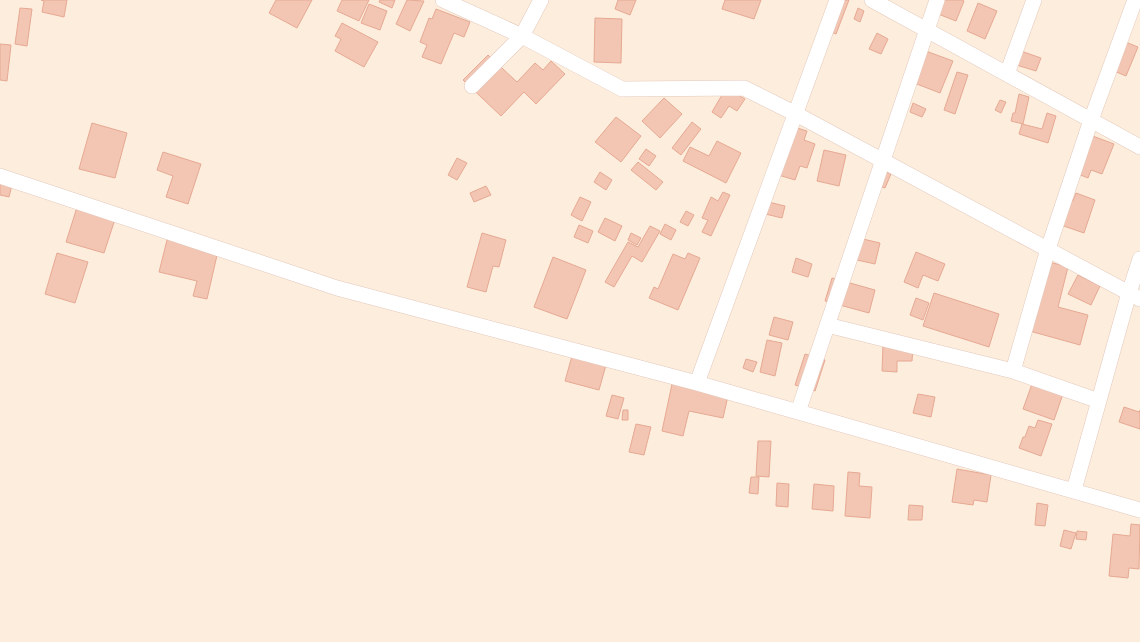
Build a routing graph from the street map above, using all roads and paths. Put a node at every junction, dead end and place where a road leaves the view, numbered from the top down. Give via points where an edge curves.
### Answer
1 (443, 0) edge
2 (541, 0) edge
3 (837, 0) edge
4 (872, 0) edge
5 (937, 0) edge
6 (1034, 0) edge
7 (1135, 0) edge
8 (927, 31) junction
9 (522, 36) junction
10 (1006, 74) junction
11 (472, 86) dead end
12 (796, 114) junction
13 (1091, 120) junction
14 (1140, 147) edge
15 (883, 161) junction
16 (0, 176) edge
17 (1048, 249) junction
18 (1140, 260) edge
19 (1134, 296) edge
20 (827, 325) junction
21 (1013, 371) junction
22 (697, 383) junction
23 (1099, 400) junction
24 (798, 412) junction
25 (1074, 490) junction
26 (1140, 510) edge

1 - 9 street
2 - 9 street
3 - 12 street
4 - 8 street
5 - 8 street
6 - 10 street
7 - 13 street
8 - 10 street
8 - 15 street
9 - 11 street
9 - 12 street via 622,88 744,88
10 - 13 street
12 - 15 street
12 - 22 street
13 - 14 street
13 - 17 street
15 - 17 street
15 - 20 street
16 - 22 street via 337,288
17 - 19 street
17 - 21 street
18 - 19 street
19 - 23 street
20 - 21 street
20 - 24 street
21 - 23 street
22 - 24 street
23 - 25 street
24 - 25 street
25 - 26 street

